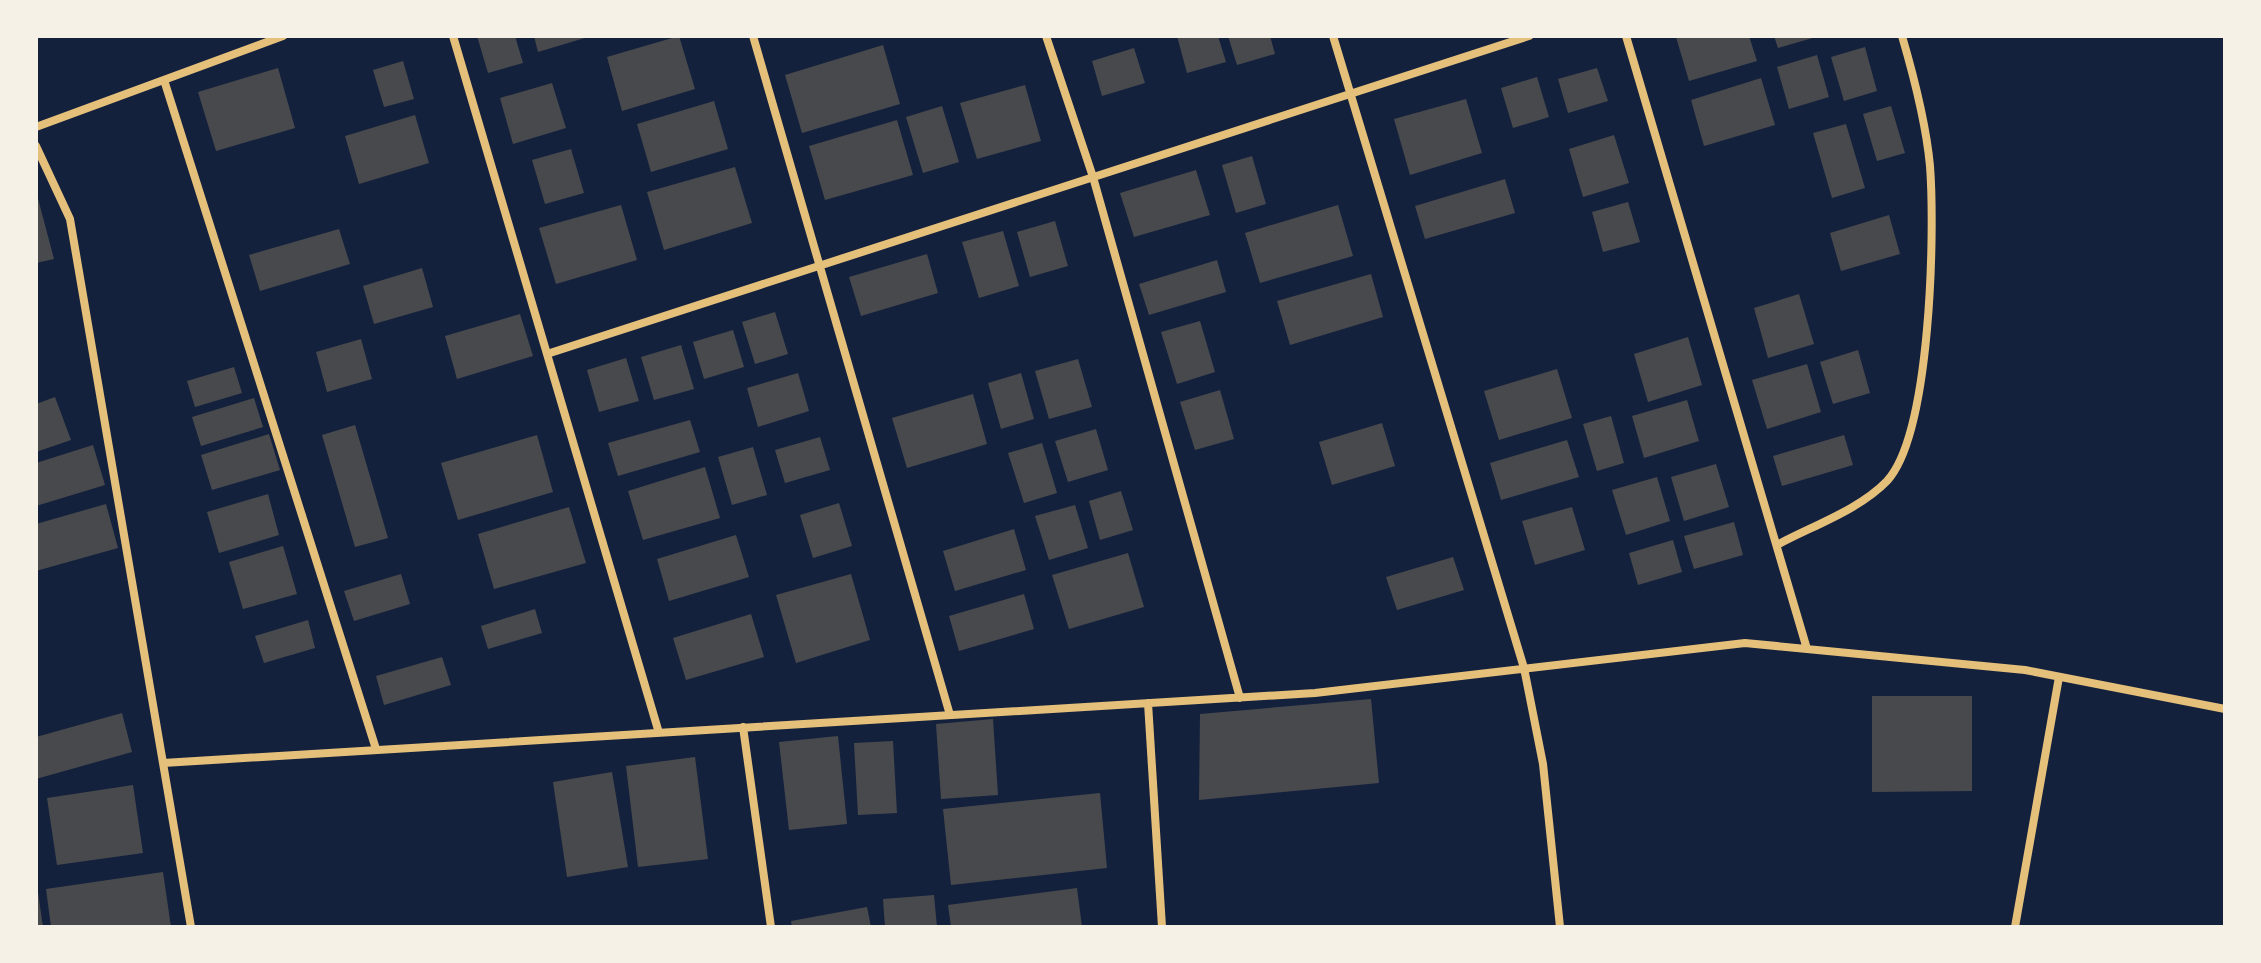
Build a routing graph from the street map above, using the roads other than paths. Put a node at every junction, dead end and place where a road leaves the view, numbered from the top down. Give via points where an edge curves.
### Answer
1 (283, 36) edge
2 (453, 36) edge
3 (753, 36) edge
4 (1046, 36) edge
5 (1333, 36) edge
6 (1529, 36) edge
7 (1626, 36) edge
8 (1902, 36) edge
9 (164, 80) junction
10 (1350, 94) junction
11 (36, 127) edge
12 (36, 146) edge
13 (1093, 177) junction
14 (818, 266) junction
15 (547, 354) junction
16 (1777, 545) junction
17 (1807, 649) junction
18 (1524, 668) junction
19 (2059, 677) junction
20 (1240, 698) junction
21 (1148, 703) junction
22 (2225, 709) edge
23 (950, 715) junction
24 (743, 727) junction
25 (659, 733) junction
26 (376, 749) junction
27 (163, 763) junction
28 (191, 927) edge
29 (771, 927) edge
30 (1162, 927) edge
31 (1560, 927) edge
32 (2015, 927) edge

1 - 9 street
2 - 15 street
3 - 14 street
4 - 13 street
5 - 10 street
6 - 10 street
7 - 16 street
8 - 16 street via 1929,163 1932,233 1919,390 1906,451 1887,480 1863,500
9 - 11 street
9 - 26 street
10 - 13 street
10 - 18 street
12 - 27 street via 70,219
13 - 14 street
13 - 20 street
14 - 15 street
14 - 23 street
15 - 25 street
16 - 17 street
17 - 18 street via 1745,643
17 - 19 street
18 - 20 street
18 - 31 street via 1543,764
19 - 22 street
19 - 32 street
20 - 21 street
21 - 23 street
21 - 30 street
23 - 24 street
24 - 25 street
24 - 29 street
25 - 26 street
26 - 27 street
27 - 28 street

